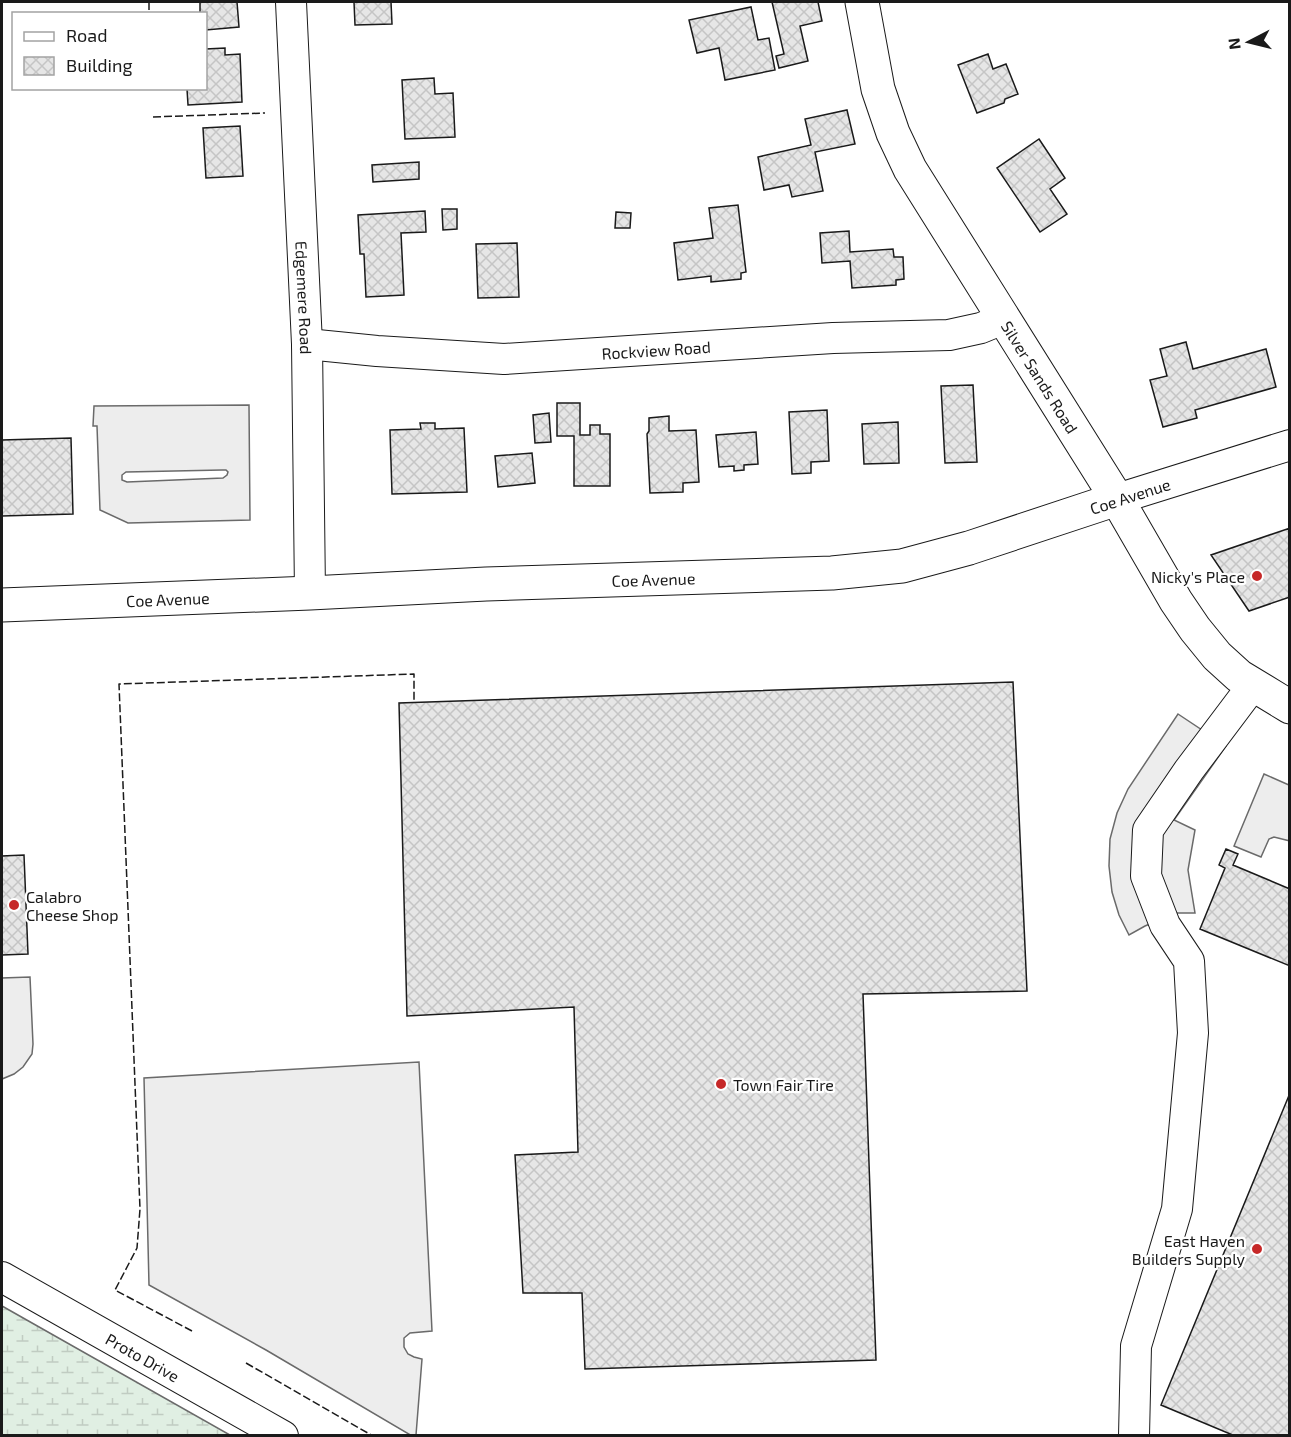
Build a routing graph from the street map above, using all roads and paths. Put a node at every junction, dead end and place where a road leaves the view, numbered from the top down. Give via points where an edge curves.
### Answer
1 (291, 2) edge
2 (862, 2) edge
3 (1003, 319) junction
4 (307, 344) junction
5 (1290, 445) edge
6 (1117, 500) junction
7 (310, 593) junction
8 (2, 605) edge
9 (1253, 685) junction
10 (1290, 706) edge
11 (2, 1277) edge
12 (284, 1436) edge
13 (1134, 1436) edge

1 - 4 street, Edgemere Road
2 - 3 main road, Silver Sands Road via 878,89 893,133 910,169
3 - 4 street, Rockview Road via 950,335 833,338 504,359
3 - 6 main road, Silver Sands Road
4 - 7 street, Edgemere Road
5 - 6 street, Coe Avenue
6 - 7 main road, Coe Avenue via 902,566 832,573
6 - 9 main road, Silver Sands Road via 1196,629 1217,656
7 - 8 main road, Coe Avenue
9 - 10 main road, Silver Sands Road
9 - 13 street via 1148,830 1146,876 1166,925 1189,961 1193,1033 1177,1209 1136,1346
11 - 12 street, Proto Drive

